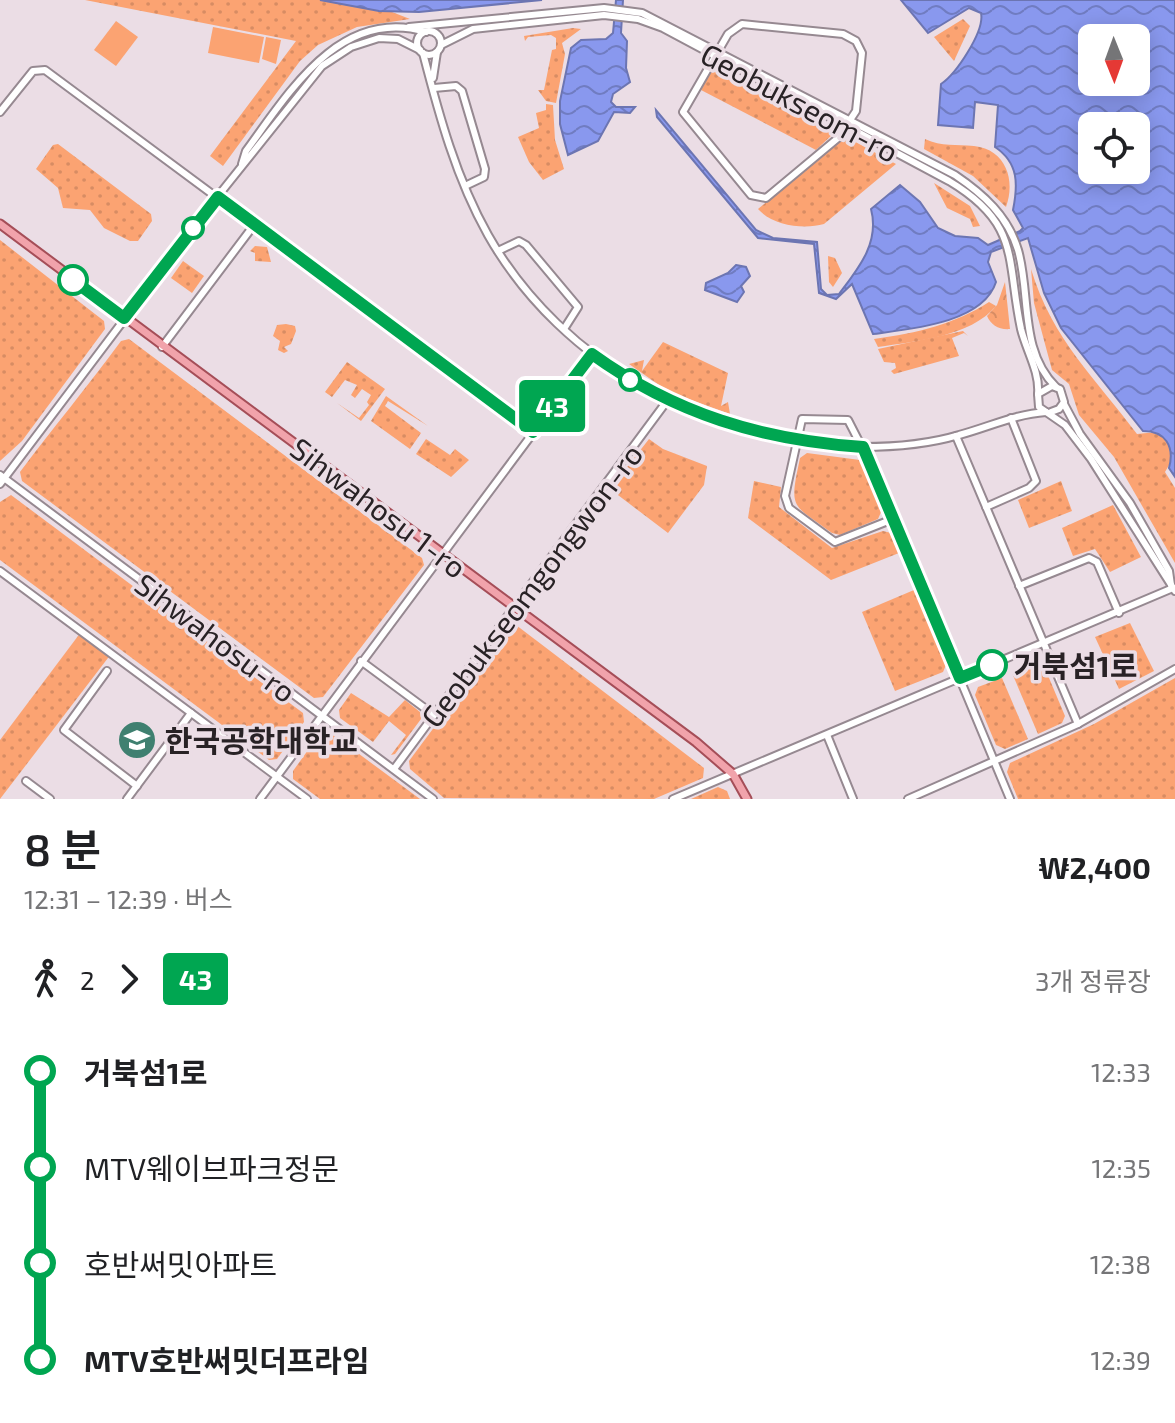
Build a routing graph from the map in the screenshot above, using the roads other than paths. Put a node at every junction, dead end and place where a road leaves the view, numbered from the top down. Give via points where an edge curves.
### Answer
1 (604, 12) junction
2 (440, 26) junction
3 (409, 27) junction
4 (428, 31) junction
5 (449, 39) junction
6 (411, 46) junction
7 (421, 51) junction
8 (438, 52) junction
9 (716, 53) junction
10 (426, 63) junction
11 (433, 78) junction
12 (434, 88) junction
13 (0, 112) edge
14 (849, 124) junction
15 (242, 164) junction
16 (465, 186) junction
17 (218, 197) junction
18 (0, 224) edge
19 (254, 225) junction
20 (498, 251) junction
21 (1014, 251) junction
22 (124, 318) junction
23 (564, 329) junction
24 (162, 347) junction
25 (592, 354) junction
26 (1056, 387) junction
27 (1038, 396) junction
28 (667, 401) junction
29 (1064, 402) junction
30 (1048, 412) junction
31 (1023, 413) junction
32 (1011, 418) junction
33 (533, 432) junction
34 (956, 436) junction
35 (797, 442) junction
36 (863, 447) junction
37 (1, 479) edge
38 (986, 507) junction
39 (893, 519) junction
40 (441, 554) junction
41 (0, 571) edge
42 (1019, 586) junction
43 (1173, 588) edge
44 (513, 608) junction
45 (1119, 613) junction
46 (1043, 645) junction
47 (361, 661) junction
48 (1175, 669) edge
49 (107, 671) dead end
50 (960, 678) junction
51 (191, 713) junction
52 (434, 715) junction
53 (322, 716) junction
54 (1078, 724) junction
55 (827, 735) junction
56 (995, 762) junction
57 (394, 769) junction
58 (733, 774) junction
59 (277, 777) junction
60 (26, 781) dead end
61 (137, 786) junction
62 (746, 797) edge
63 (50, 799) edge
64 (127, 799) edge
65 (260, 799) edge
66 (307, 799) edge
67 (433, 799) edge
68 (673, 799) edge
69 (853, 799) edge
70 (908, 799) edge
71 (1010, 799) edge

1 - 2 street
1 - 5 street via 473,29
1 - 9 street, Geobukseom-ro via 664,21
2 - 3 street
2 - 4 street
3 - 4 street
3 - 15 street via 364,33 319,58 246,151
4 - 7 street via 418,39
4 - 8 street via 440,37
5 - 8 street
5 - 8 street
6 - 7 street
6 - 10 street
6 - 15 street via 379,38 336,55 310,79
7 - 8 street
7 - 10 street
8 - 11 street
9 - 14 street, Geobukseom-ro
9 - 14 street via 732,28 742,24 849,37 863,60 856,111
9 - 14 street via 683,112 755,198 766,198
10 - 11 street
11 - 12 street
12 - 16 street
12 - 16 street via 456,86 462,91 485,173
13 - 17 street via 33,71 45,70
14 - 21 street, Geobukseom-ro via 963,189 1005,229
15 - 17 street
16 - 20 street
17 - 19 street
17 - 22 street
18 - 22 main road, Sihwahosu 1-ro
19 - 24 street
19 - 33 street
20 - 23 street
20 - 23 street via 519,241 526,245 578,307
21 - 26 street via 1033,344 1043,372
21 - 27 street, Geobukseom-ro via 1019,320
22 - 24 main road, Sihwahosu 1-ro
22 - 37 street
23 - 25 street
24 - 40 main road, Sihwahosu 1-ro
25 - 28 street
25 - 33 street
26 - 27 street via 1043,388
26 - 29 street
27 - 30 street
27 - 31 street
28 - 35 street via 716,421
28 - 44 street, Geobukseomgongwon-ro
29 - 30 street
29 - 43 street via 1080,434 1130,503 1169,571
30 - 31 street
30 - 43 street via 1070,430 1111,487
31 - 32 street
32 - 34 street
32 - 38 street via 1036,481
33 - 40 street
34 - 36 street
34 - 38 street
35 - 36 street
35 - 36 street via 804,418 845,420
35 - 39 street via 785,496 789,508 835,542
36 - 39 street
37 - 53 street, Sihwahosu-ro
38 - 42 street
39 - 50 street
40 - 44 main road, Sihwahosu 1-ro
40 - 47 street
41 - 51 street
42 - 45 street via 1089,558 1097,562
42 - 46 street
43 - 45 street
44 - 52 street, Geobukseomgongwon-ro
44 - 58 main road, Sihwahosu 1-ro
45 - 46 street
46 - 50 street
46 - 54 street
47 - 52 street
47 - 53 street
48 - 54 street
49 - 61 street via 64,730
50 - 55 street
50 - 56 street
51 - 59 street
51 - 61 street
52 - 57 street, Geobukseomgongwon-ro
53 - 57 street, Sihwahosu-ro
53 - 59 street
54 - 56 street
55 - 58 street
55 - 69 street
56 - 70 street
56 - 71 street
57 - 67 street, Sihwahosu-ro
58 - 62 main road, Sihwahosu 1-ro
58 - 68 street
59 - 65 street
59 - 66 street
60 - 63 street
61 - 64 street

